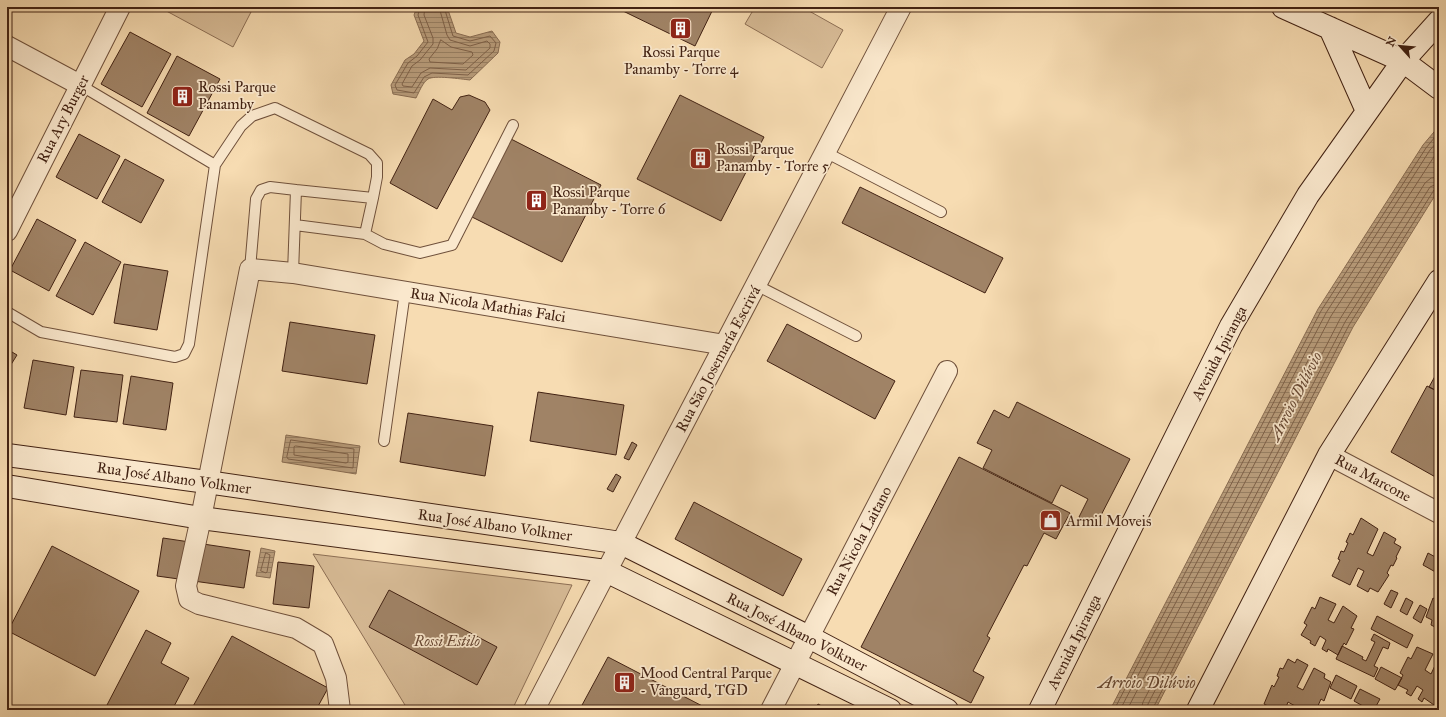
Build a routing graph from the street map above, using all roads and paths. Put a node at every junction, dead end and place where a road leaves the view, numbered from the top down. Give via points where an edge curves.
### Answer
1 (120, 7) edge
2 (901, 7) edge
3 (1297, 10) edge
4 (1439, 21) edge
5 (1330, 28) junction
6 (7, 46) edge
7 (1403, 61) junction
8 (80, 85) junction
9 (1439, 88) edge
10 (1368, 111) junction
11 (513, 125) dead end
12 (825, 152) junction
13 (215, 165) junction
14 (296, 190) junction
15 (373, 198) junction
16 (941, 212) dead end
17 (295, 225) junction
18 (7, 231) edge
19 (365, 234) junction
20 (250, 269) junction
21 (293, 273) junction
22 (1439, 281) edge
23 (756, 285) junction
24 (405, 292) junction
25 (7, 312) edge
26 (856, 336) dead end
27 (725, 345) junction
28 (947, 371) dead end
29 (384, 441) dead end
30 (7, 455) edge
31 (1329, 455) junction
32 (207, 482) junction
33 (7, 486) edge
34 (374, 507) junction
35 (1439, 513) edge
36 (201, 518) junction
37 (371, 539) junction
38 (621, 543) junction
39 (606, 571) junction
40 (809, 637) junction
41 (796, 662) junction
42 (340, 710) edge
43 (534, 710) edge
44 (771, 710) edge
45 (890, 710) edge
46 (946, 710) edge
47 (1040, 710) edge
48 (1198, 710) edge

1 - 8 street, Rua Ary Burger
2 - 12 street, Rua São Josemaría Escrivá
3 - 5 street
4 - 7 street, Avenida Ipiranga
5 - 7 street
5 - 10 street
6 - 8 street
7 - 9 street
7 - 10 street, Avenida Ipiranga
8 - 13 lane
8 - 18 street, Rua Ary Burger
10 - 47 street, Avenida Ipiranga via 1308,195 1231,326
11 - 19 lane via 452,245 420,252 384,244
12 - 16 lane
12 - 23 street, Rua São Josemaría Escrivá
13 - 15 lane via 241,126 252,116 276,108 369,154 377,163
13 - 25 lane via 190,344 184,354 175,356 41,332
14 - 15 lane
14 - 17 lane
14 - 20 lane via 270,187 261,190 256,199
15 - 19 lane
17 - 19 lane
17 - 21 lane
20 - 21 street, Rua Nicola Mathias Falci
20 - 32 street
21 - 24 street, Rua Nicola Mathias Falci
22 - 31 street
23 - 26 lane
23 - 27 street, Rua São Josemaría Escrivá
24 - 27 street, Rua Nicola Mathias Falci
24 - 29 lane
27 - 38 street, Rua São Josemaría Escrivá
28 - 40 street, Rua Nicola Laitano
30 - 32 street, Rua José Albano Volkmer
31 - 35 street, Rua Marcone
31 - 48 street
32 - 34 street, Rua José Albano Volkmer
32 - 36 street
33 - 36 street, Rua José Albano Volkmer
34 - 37 street
34 - 38 street, Rua José Albano Volkmer
36 - 37 street, Rua José Albano Volkmer
36 - 42 street via 186,586 189,599 199,604 296,628 324,644 336,678
37 - 39 street, Rua José Albano Volkmer
38 - 39 street, Rua São Josemaría Escrivá
38 - 40 street, Rua José Albano Volkmer
39 - 41 street, Rua José Albano Volkmer
39 - 43 street, Rua São Josemaría Escrivá
40 - 41 street, Rua Nicola Laitano
40 - 46 street, Rua José Albano Volkmer
41 - 44 street, Rua Nicola Laitano
41 - 45 street, Rua José Albano Volkmer

